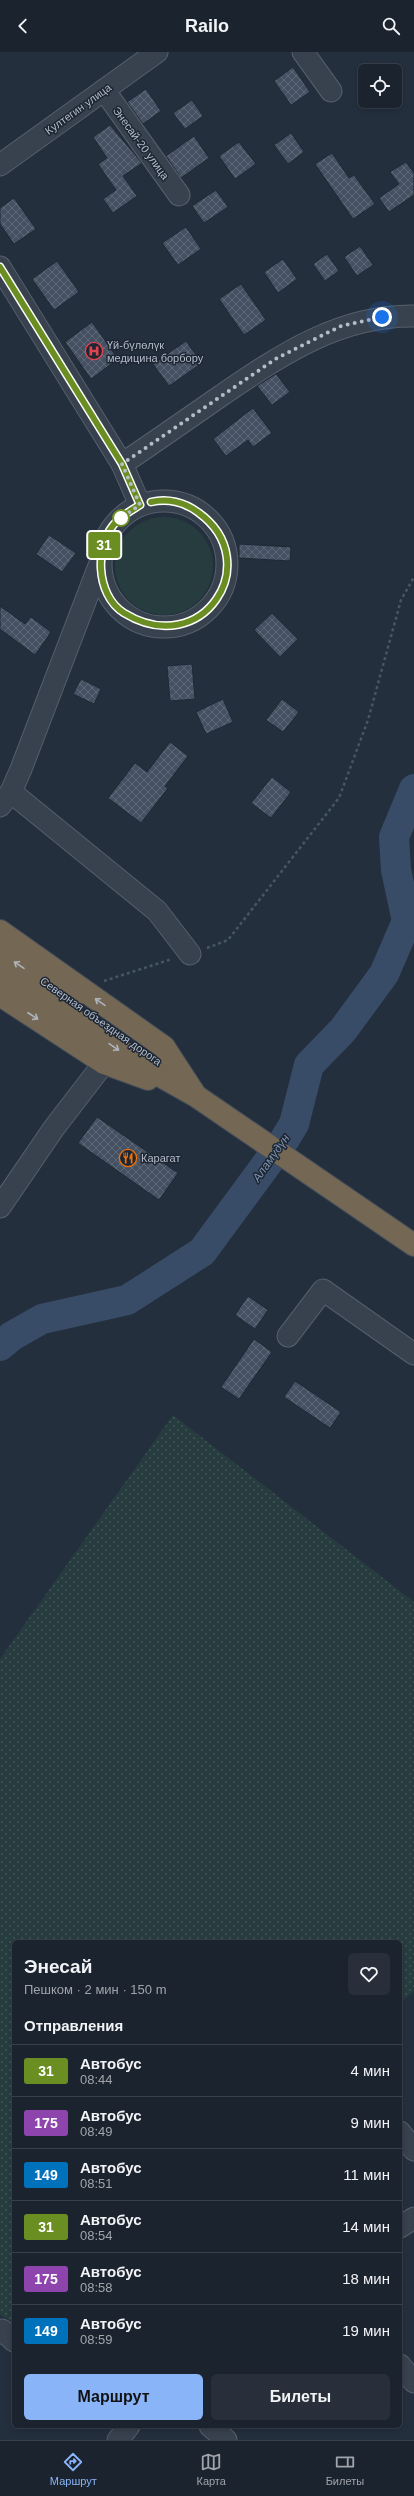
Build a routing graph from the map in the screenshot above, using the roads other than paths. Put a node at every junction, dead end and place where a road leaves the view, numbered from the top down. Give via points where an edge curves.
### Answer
1 (157, 52) edge
2 (303, 52) edge
3 (104, 90) junction
4 (331, 91) dead end
5 (0, 165) edge
6 (179, 195) dead end
7 (0, 267) edge
8 (414, 316) edge
9 (122, 464) junction
10 (140, 505) junction
11 (100, 562) junction
12 (6, 799) edge
13 (0, 932) edge
14 (0, 952) edge
15 (190, 954) road end
16 (0, 971) edge
17 (0, 995) edge
18 (104, 1063) junction
19 (204, 1101) junction
20 (0, 1207) edge
21 (414, 1246) edge
22 (288, 1336) dead end
23 (414, 1354) edge
24 (402, 2135) edge
25 (414, 2150) edge
26 (414, 2218) edge
27 (402, 2226) edge
28 (402, 2367) edge
29 (414, 2382) edge
30 (212, 2428) edge
31 (226, 2440) edge

1 - 3 street, Култегин улица
2 - 4 street
3 - 5 street, Култегин улица
3 - 6 street, Энесай-20 улица
7 - 9 street
8 - 9 street via 367,319 316,337 277,358
9 - 10 street
10 - 11 street via 116,521 104,541
10 - 11 street via 162,500 190,506 212,522 226,548 227,570 225,583 214,602 202,615 182,625 170,627 140,623 121,611 113,602 104,586
11 - 12 street
12 - 15 street via 157,911
19 -> 13 highway via 164,1047
19 -> 14 highway, Северная объездная дорога via 157,1057
16 -> 19 highway, Северная объездная дорога via 148,1069
17 -> 18 highway
18 - 19 highway
18 - 20 street via 54,1128
19 - 21 highway, Северная объездная дорога
22 - 23 street via 323,1290
24 - 25 street
26 - 27 street
28 - 29 street
30 - 31 street

